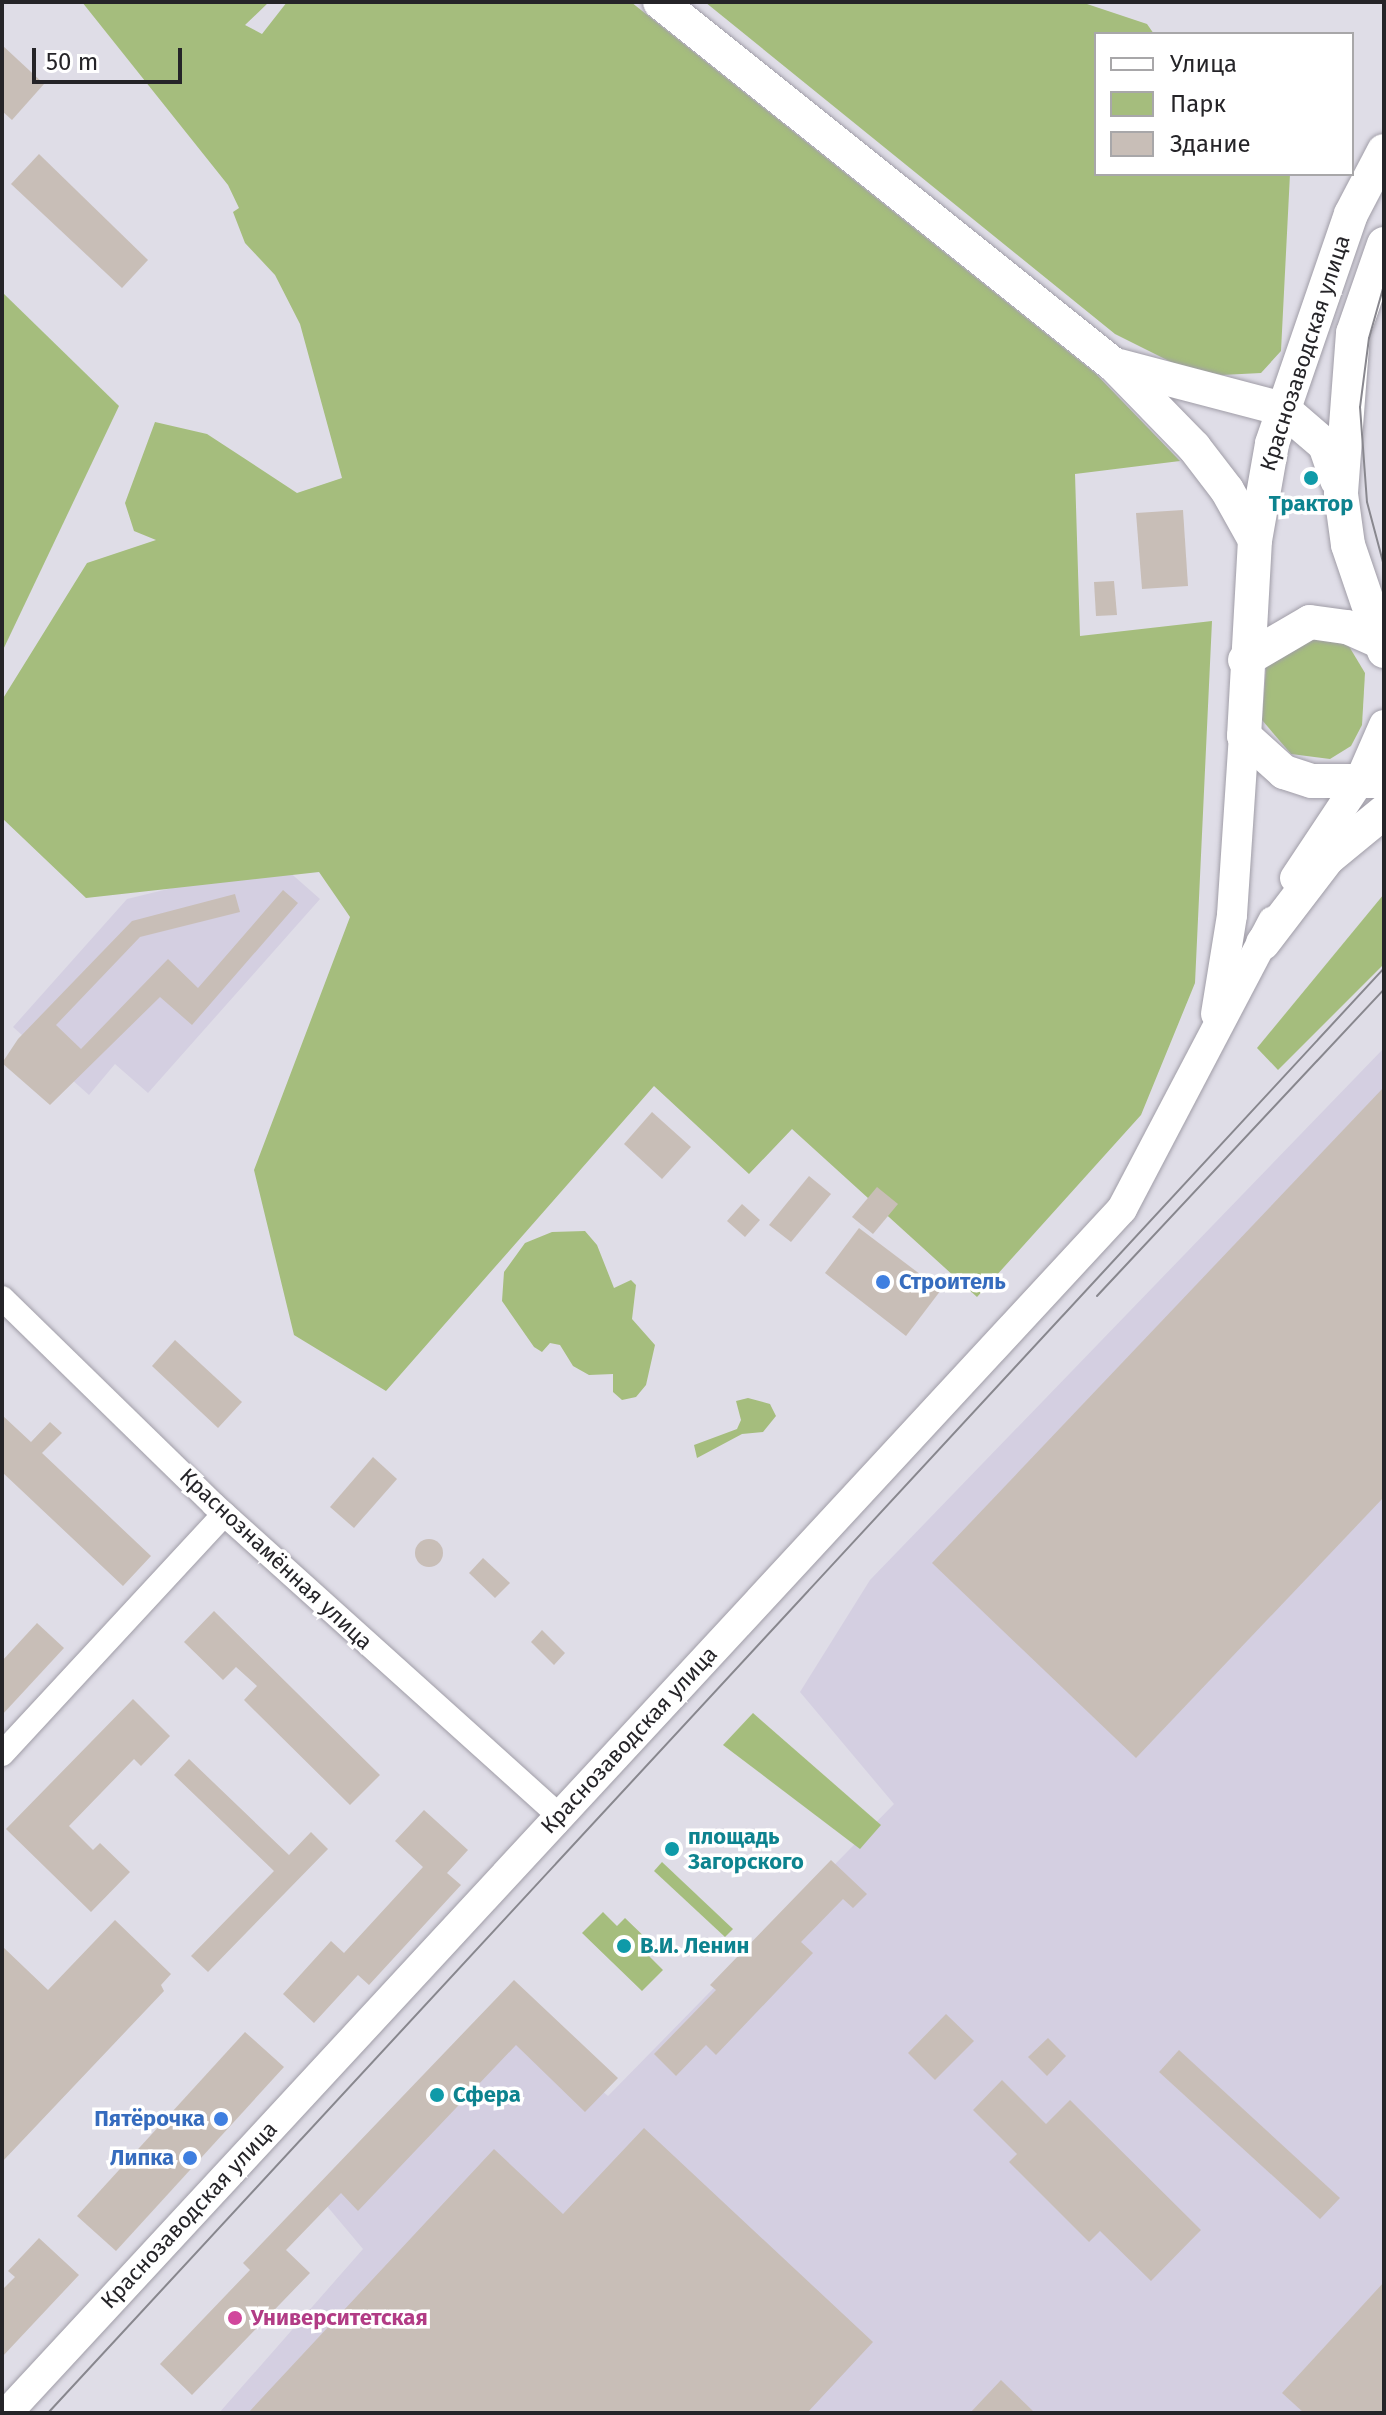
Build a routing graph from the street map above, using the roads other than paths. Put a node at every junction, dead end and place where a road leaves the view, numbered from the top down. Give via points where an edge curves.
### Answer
1 (660, 2) edge
2 (1384, 151) edge
3 (1384, 244) edge
4 (1114, 365) junction
5 (1283, 409) junction
6 (1341, 494) junction
7 (1255, 540) junction
8 (1381, 646) edge
9 (1245, 660) junction
10 (1384, 725) edge
11 (1244, 736) junction
12 (1372, 780) edge
13 (1384, 812) edge
14 (1263, 943) junction
15 (1212, 1039) junction
16 (2, 1298) edge
17 (224, 1514) junction
18 (2, 1754) edge
19 (557, 1814) junction
20 (7, 2413) edge

1 - 4 main road
2 - 5 main road, Краснозаводская улица via 1346,227
3 - 6 main road, Краснозаводская улица via 1353,333
4 - 5 main road
4 - 7 main road via 1194,447
5 - 6 main road via 1325,445
5 - 7 main road, Краснозаводская улица
6 - 8 main road, Краснозаводская улица via 1348,545
7 - 9 main road, Краснозаводская улица
8 - 9 main road via 1347,627 1310,622
9 - 11 main road, Краснозаводская улица
10 - 12 street, Краснозаводская улица
11 - 12 main road via 1284,772 1312,781
11 - 15 street via 1232,915
12 - 14 street, Краснозаводская улица via 1289,887
13 - 14 main road via 1328,858
14 - 15 street, Краснозаводская улица
15 - 19 street, Краснозаводская улица via 1122,1209 913,1441
16 - 17 street, Краснознамённая улица
17 - 18 street
17 - 19 street, Краснознамённая улица
19 - 20 street, Краснозаводская улица

